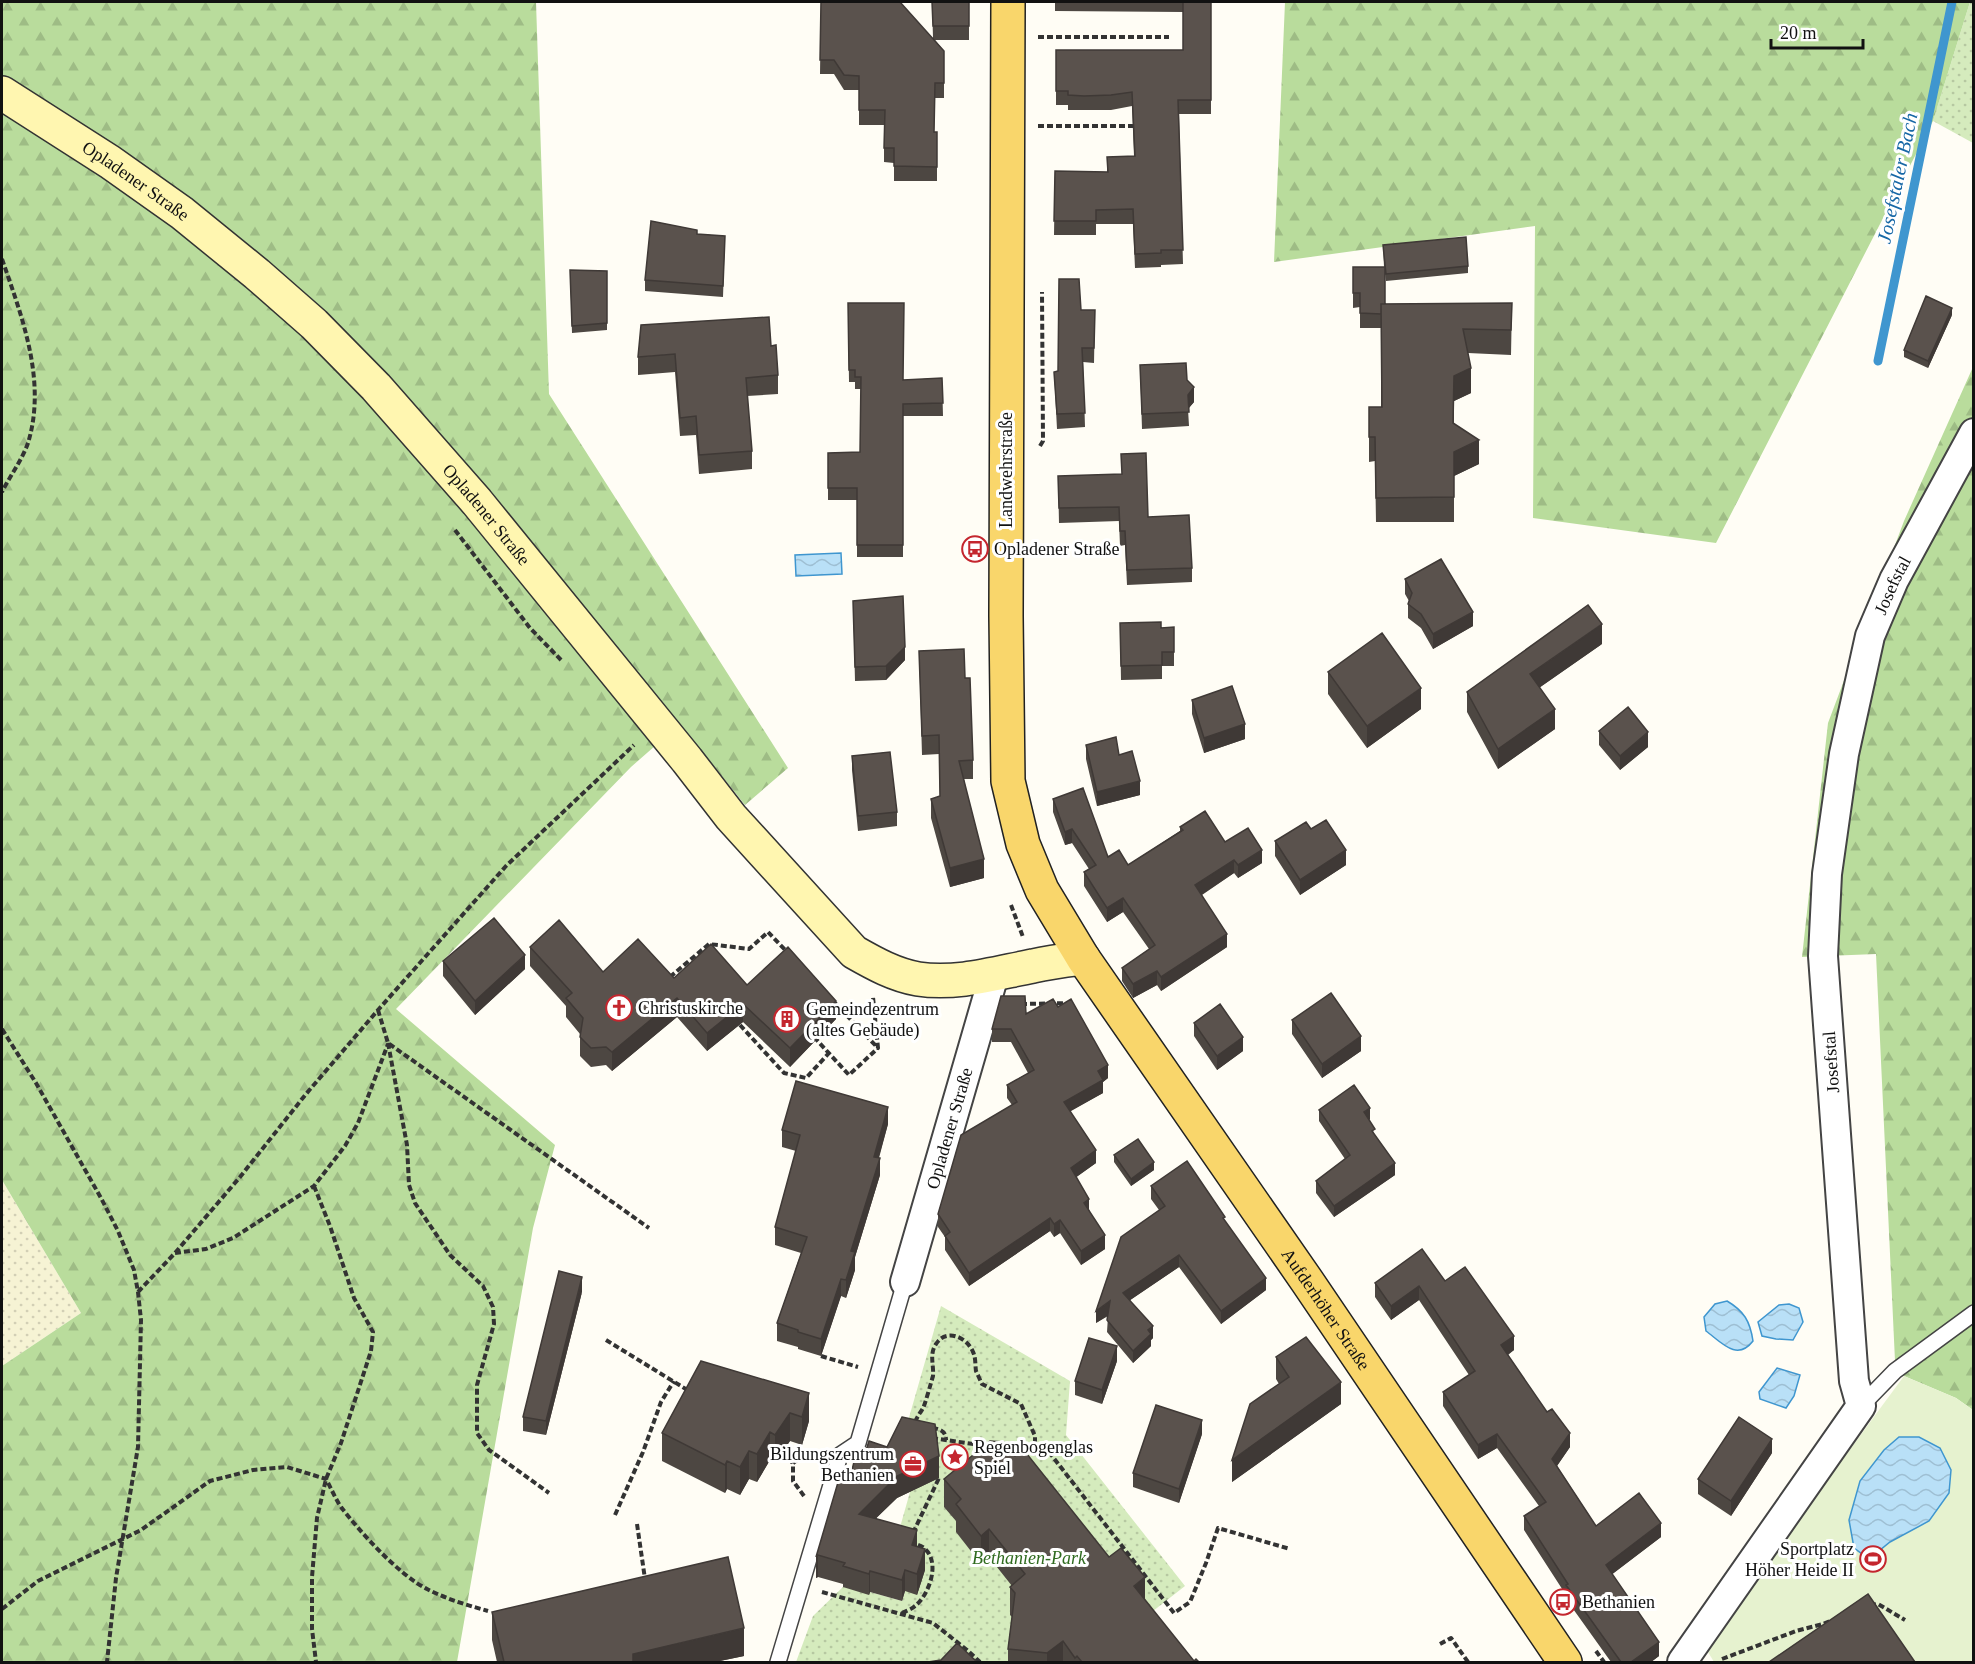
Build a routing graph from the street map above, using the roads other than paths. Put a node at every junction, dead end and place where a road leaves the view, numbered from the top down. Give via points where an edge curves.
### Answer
1 (1008, 2) edge
2 (2, 93) edge
3 (1974, 433) edge
4 (1083, 958) junction
5 (994, 975) junction
6 (905, 1282) joint
7 (1974, 1313) edge
8 (1861, 1406) junction
9 (778, 1662) edge
10 (1565, 1662) edge
11 (1683, 1662) edge

1 - 4 main road, Landwehrstraße via 1008,781 1023,844 1041,890
2 - 5 main road, Opladener Straße via 182,213 314,324 477,502 731,817 854,952 878,966 920,979
3 - 8 street, Josefstal via 1894,580 1870,636 1844,754 1827,874 1823,956 1852,1362
4 - 5 main road, Opladener Straße
4 - 10 main road, Aufderhöher Straße
5 - 6 street, Opladener Straße
6 - 9 lane via 858,1443 840,1455
7 - 8 lane via 1895,1371
8 - 11 street

